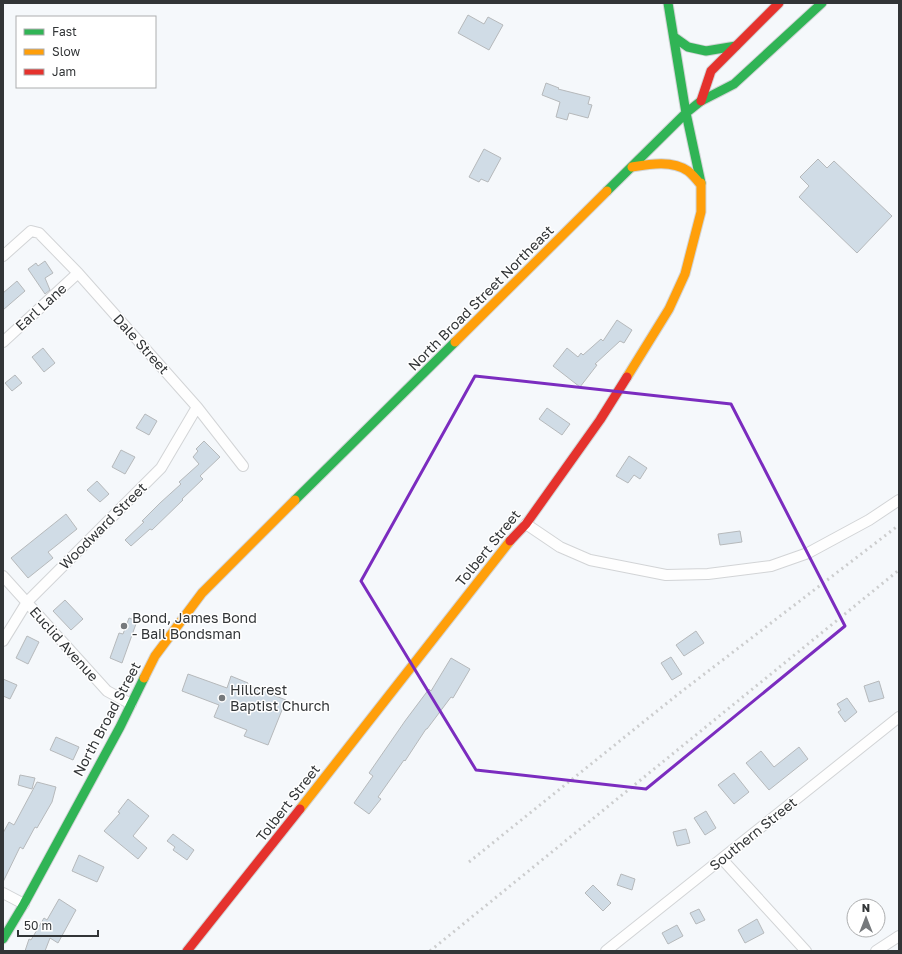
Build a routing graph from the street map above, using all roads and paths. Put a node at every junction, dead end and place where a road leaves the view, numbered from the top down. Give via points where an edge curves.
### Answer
1 (668, 3) edge
2 (779, 3) edge
3 (822, 3) edge
4 (674, 37) junction
5 (736, 46) junction
6 (701, 101) junction
7 (686, 113) junction
8 (632, 167) junction
9 (701, 185) junction
10 (3, 256) edge
11 (78, 273) junction
12 (3, 342) edge
13 (197, 407) junction
14 (243, 466) dead end
15 (899, 500) edge
16 (280, 514) joint
17 (526, 524) junction
18 (3, 576) edge
19 (26, 602) junction
20 (3, 641) edge
21 (131, 704) junction
22 (899, 717) edge
23 (722, 859) junction
24 (3, 893) edge
25 (24, 904) junction
26 (899, 936) edge
27 (3, 939) edge
28 (187, 951) edge
29 (606, 951) edge
30 (806, 951) edge
31 (876, 951) edge

1 - 4 main road, Tolbert Street
2 - 5 main road
3 - 6 main road, North Broad Street Northeast via 734,84
4 - 5 main road via 688,47 706,51
4 - 7 main road, Tolbert Street
5 - 6 main road via 711,71
6 - 7 main road, North Broad Street Northeast
7 - 8 main road, North Broad Street Northeast
7 - 9 main road, Tolbert Street
8 - 9 main road via 672,165 688,171
8 - 16 main road, North Broad Street Northeast
9 - 17 main road, Tolbert Street via 701,212 685,274 669,309 600,420
10 - 11 street, Dale Street via 31,231 39,233
11 - 12 street, Earl Lane
11 - 13 street, Dale Street
13 - 14 street, Dale Street
13 - 19 street, Woodward Street via 161,468
15 - 17 street via 869,520 808,553 771,566 708,574 666,575 590,560 560,547
16 - 21 main road, North Broad Street via 202,593 155,656
17 - 28 main road, Tolbert Street
18 - 19 street, Euclid Avenue
19 - 20 street, Woodward Street
19 - 21 street, Euclid Avenue via 107,691
21 - 25 main road, North Broad Street
22 - 23 street, Southern Street
23 - 29 street, Southern Street
23 - 30 street
24 - 25 street
25 - 27 main road, North Broad Street
26 - 31 street

